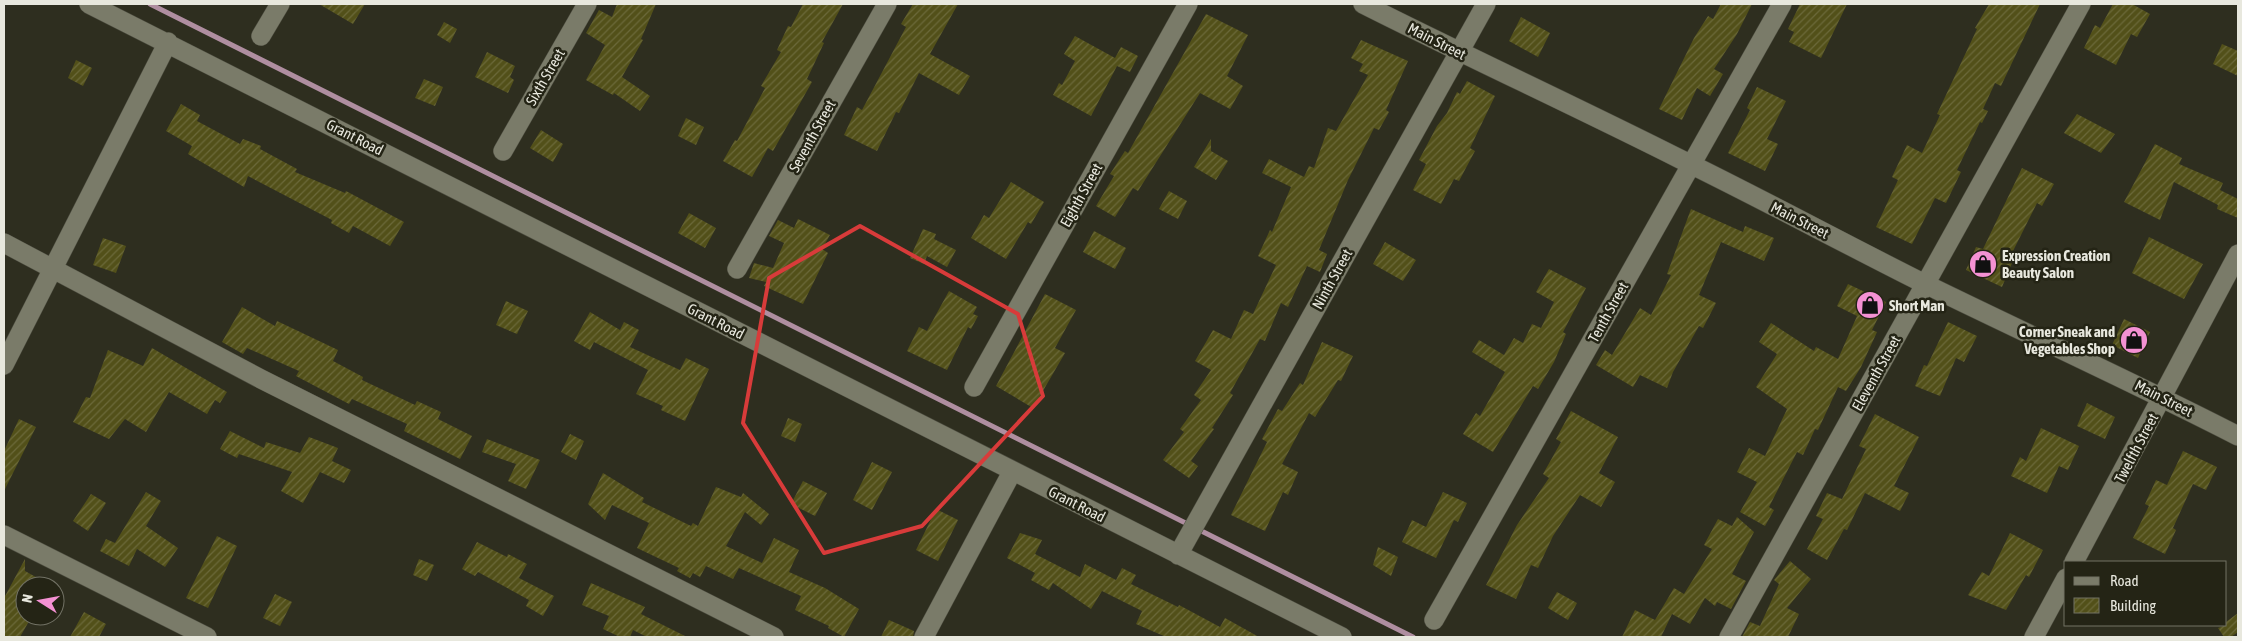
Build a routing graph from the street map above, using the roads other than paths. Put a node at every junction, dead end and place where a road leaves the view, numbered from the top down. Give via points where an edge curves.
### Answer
1 (90, 4) edge
2 (280, 4) edge
3 (587, 4) edge
4 (887, 4) edge
5 (1188, 4) edge
6 (1363, 4) edge
7 (1486, 4) edge
8 (1782, 4) edge
9 (2081, 4) edge
10 (261, 36) dead end
11 (168, 42) junction
12 (1459, 53) junction
13 (503, 151) dead end
14 (1692, 164) junction
15 (4, 243) edge
16 (2238, 254) edge
17 (53, 268) junction
18 (737, 269) dead end
19 (1926, 284) junction
20 (4, 365) edge
21 (974, 387) dead end
22 (2163, 397) junction
23 (2238, 436) edge
24 (1012, 472) junction
25 (4, 535) edge
26 (1178, 555) junction
27 (2075, 561) edge
28 (2064, 582) edge
29 (1434, 620) dead end
30 (207, 637) edge
31 (774, 637) edge
32 (924, 637) edge
33 (1342, 637) edge
34 (1729, 637) edge
35 (2034, 637) edge

1 - 11 street, Grant Road
2 - 10 street
3 - 13 street, Sixth Street
4 - 18 street, Seventh Street
5 - 21 street, Eighth Street
6 - 12 street, Main Street
7 - 12 street, Ninth Street
8 - 14 street, Tenth Street
9 - 19 street, Eleventh Street
11 - 17 street
11 - 24 street, Grant Road
12 - 14 street, Main Street
12 - 26 street, Ninth Street
14 - 19 street, Main Street
14 - 29 street, Tenth Street
15 - 17 street
16 - 22 street, Twelfth Street
17 - 20 street
17 - 31 street via 261,379
19 - 22 street, Main Street
19 - 34 street, Eleventh Street
22 - 23 street, Main Street
22 - 27 street, Twelfth Street
24 - 26 street, Grant Road
24 - 32 street
25 - 30 street
26 - 33 street, Grant Road
28 - 35 street

